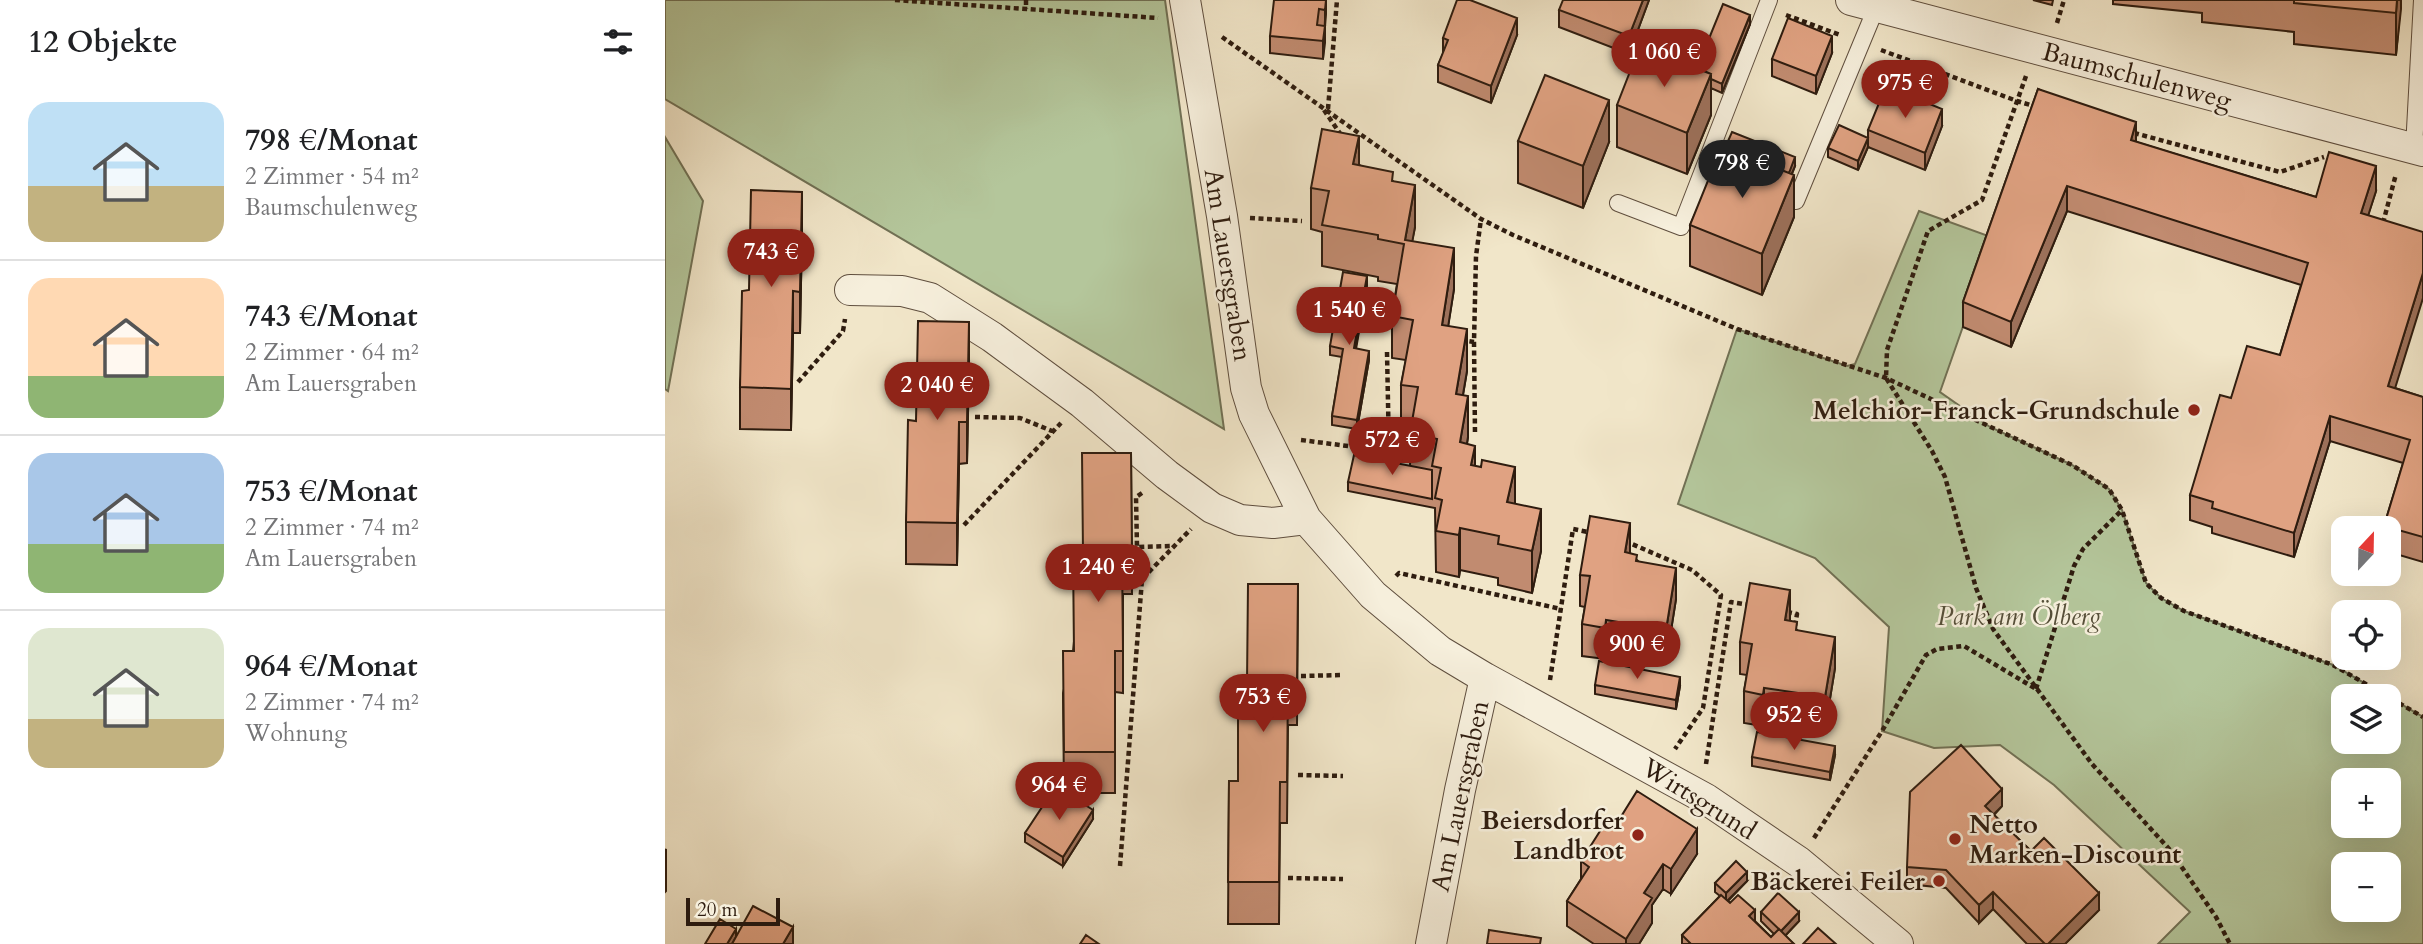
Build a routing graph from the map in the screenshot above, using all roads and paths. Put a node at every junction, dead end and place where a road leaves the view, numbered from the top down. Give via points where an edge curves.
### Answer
1 (896, 0) edge
2 (1026, 0) edge
3 (1337, 0) edge
4 (2064, 0) edge
5 (2423, 0) edge
6 (1767, 4) edge
7 (1864, 4) edge
8 (2062, 7) dead end
9 (1026, 9) junction
10 (1180, 13) edge
11 (1861, 43) junction
12 (2036, 49) junction
13 (2017, 101) junction
14 (1322, 106) junction
15 (2043, 108) edge
16 (1328, 110) junction
17 (2122, 130) edge
18 (1342, 137) edge
19 (2414, 148) edge
20 (2327, 156) edge
21 (1762, 188) edge
22 (1618, 203) dead end
23 (1221, 216) junction
24 (1481, 219) junction
25 (1303, 221) dead end
26 (2380, 235) edge
27 (850, 290) joint
28 (1457, 339) edge
29 (1474, 342) junction
30 (1387, 352) dead end
31 (1886, 377) junction
32 (798, 382) dead end
33 (1082, 402) junction
34 (975, 417) dead end
35 (1052, 431) junction
36 (1475, 434) dead end
37 (1297, 439) dead end
38 (1409, 440) edge
39 (1389, 452) junction
40 (1167, 475) junction
41 (1212, 508) junction
42 (2122, 510) junction
43 (1306, 519) junction
44 (964, 526) dead end
45 (1601, 534) edge
46 (1614, 536) edge
47 (1174, 546) junction
48 (1636, 546) junction
49 (1634, 557) edge
50 (1399, 573) dead end
51 (1721, 595) junction
52 (1731, 602) junction
53 (1757, 607) edge
54 (1561, 609) junction
55 (1784, 611) edge
56 (1794, 635) edge
57 (1301, 676) dead end
58 (1343, 676) dead end
59 (1485, 678) junction
60 (1550, 680) dead end
61 (2036, 689) junction
62 (2423, 717) edge
63 (1706, 757) dead end
64 (1659, 772) junction
65 (1298, 775) dead end
66 (1343, 776) dead end
67 (1799, 862) junction
68 (1120, 866) dead end
69 (1288, 878) dead end
70 (1343, 879) dead end
71 (1431, 944) edge
72 (1898, 944) edge
73 (2230, 944) edge

1 - 9 path
2 - 9 path
3 - 16 path
4 - 8 path
5 - 19 lane
6 - 11 path
6 - 22 lane via 1681,227
7 - 11 lane
7 - 12 street, Baumschulenweg
9 - 10 path
10 - 14 path
10 - 23 street, Am Lauersgraben
11 - 13 path
11 - 21 lane via 1796,201
12 - 13 path
12 - 19 street, Baumschulenweg
13 - 15 path
13 - 31 path via 1982,200 1928,231 1887,350
14 - 16 path
14 - 18 path
16 - 24 path
17 - 20 path via 2280,172
19 - 26 path
23 - 25 path
23 - 43 street, Am Lauersgraben via 1246,388 1254,414
24 - 29 path
24 - 31 path via 1737,329
27 - 32 path via 843,331
27 - 33 street via 902,291 930,298
28 - 29 path
29 - 36 path
30 - 39 path
31 - 42 path via 2072,465 2109,489
31 - 61 path via 1945,477 1976,588 1993,628
33 - 35 path
33 - 40 street
34 - 35 path via 1020,418
35 - 44 path
37 - 39 path
38 - 39 path via 1402,453
40 - 41 street
40 - 47 path via 1136,497 1137,547
41 - 43 street via 1240,520
41 - 47 path
42 - 61 path via 2083,549 2074,566
42 - 62 path via 2146,583 2161,598 2184,611 2333,665
43 - 59 street, Am Lauersgraben via 1381,603 1440,651
45 - 54 path via 1573,529
46 - 48 path
47 - 68 path via 1142,579
48 - 49 path
48 - 51 path via 1692,570
50 - 54 path
51 - 52 path
51 - 64 path via 1703,708
52 - 53 path
52 - 63 path
54 - 60 path
55 - 56 path via 1797,614
57 - 58 path
59 - 64 street, Wirtsgrund
59 - 71 street, Am Lauersgraben
61 - 67 path via 1963,646 1926,655
61 - 73 path via 2092,764 2170,850
64 - 67 street, Wirtsgrund
65 - 66 path
67 - 72 street, Wirtsgrund
69 - 70 path

